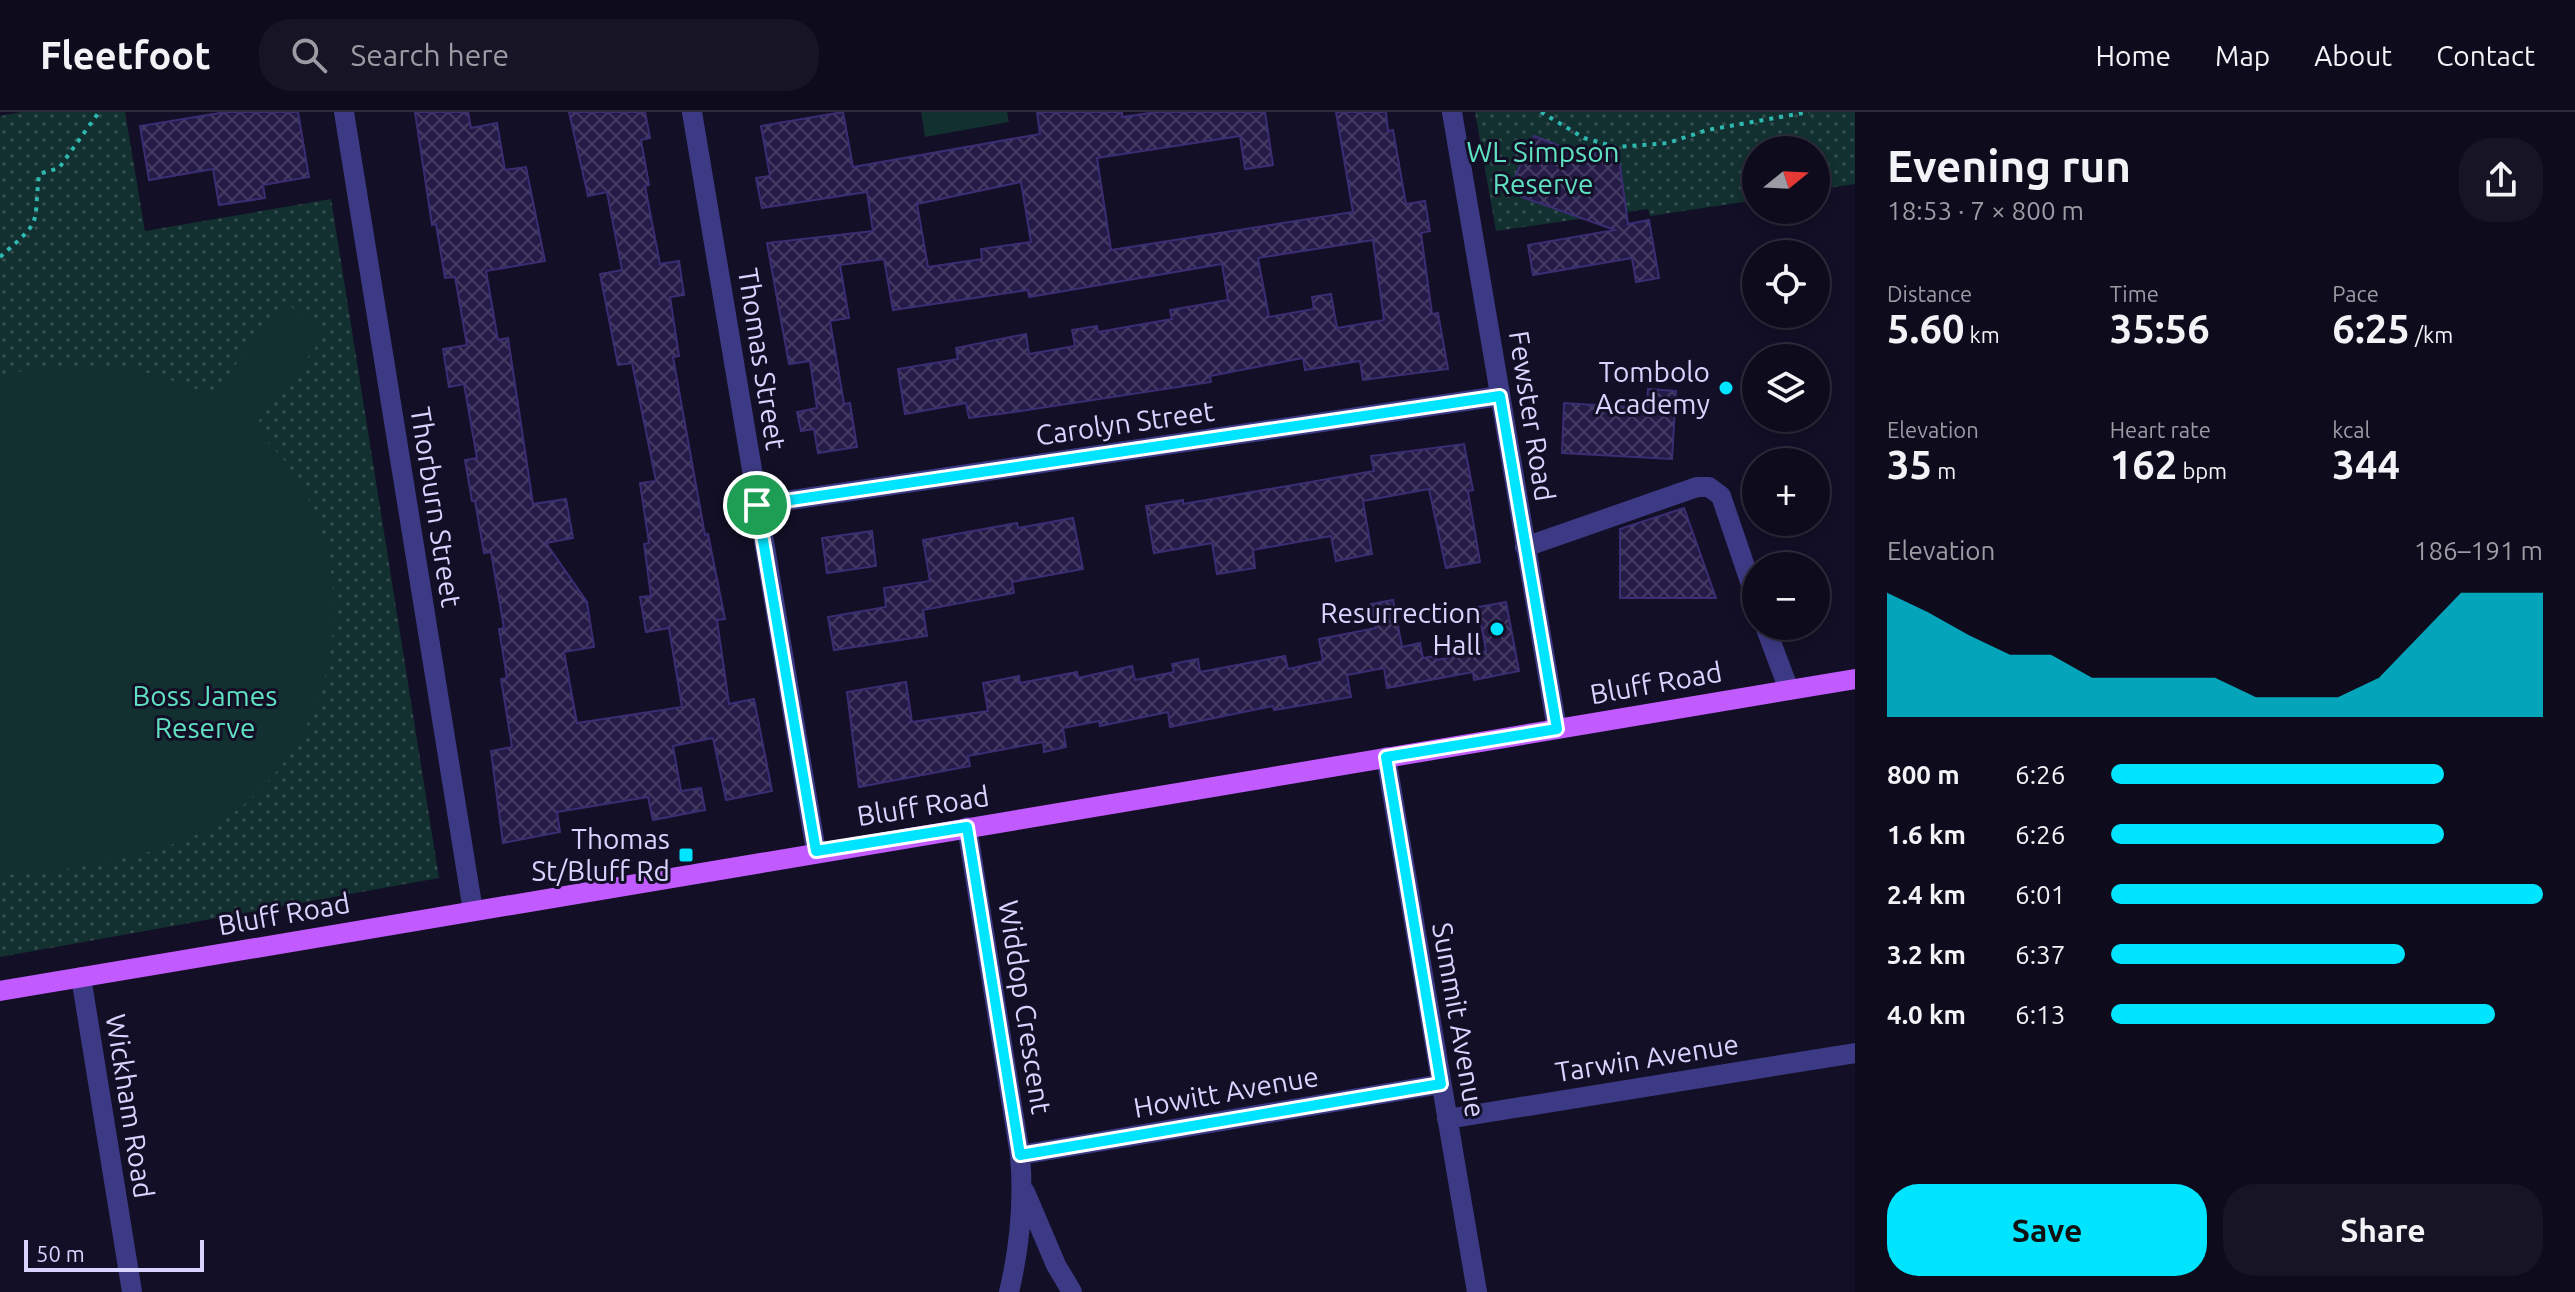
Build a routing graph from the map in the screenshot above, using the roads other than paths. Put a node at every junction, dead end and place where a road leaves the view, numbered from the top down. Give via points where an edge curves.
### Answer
1 (344, 112) edge
2 (692, 112) edge
3 (1454, 112) edge
4 (1500, 396) junction
5 (757, 505) junction
6 (1525, 547) junction
7 (1742, 558) edge
8 (1770, 640) edge
9 (1855, 679) edge
10 (1789, 690) junction
11 (1557, 729) junction
12 (1386, 757) junction
13 (967, 827) junction
14 (816, 851) junction
15 (473, 911) junction
16 (81, 977) junction
17 (0, 991) edge
18 (1855, 1053) edge
19 (1441, 1084) junction
20 (1447, 1119) junction
21 (1020, 1155) junction
22 (1023, 1188) junction
23 (1016, 1289) edge
24 (132, 1292) edge
25 (1072, 1292) edge
26 (1477, 1292) edge

1 - 15 street, Thorburn Street
2 - 5 street, Thomas Street
3 - 4 street, Fewster Road
4 - 5 street, Carolyn Street
4 - 6 street, Fewster Road
5 - 14 street, Thomas Street
6 - 7 street via 1709,487 1721,496
6 - 11 street, Fewster Road
8 - 10 street
9 - 10 main road, Bluff Road
10 - 11 main road, Bluff Road
11 - 12 main road, Bluff Road
12 - 13 main road, Bluff Road
12 - 19 street, Summit Avenue
13 - 14 main road, Bluff Road
13 - 21 street, Widdop Crescent
14 - 15 main road, Bluff Road
15 - 16 main road, Bluff Road
16 - 17 main road, Bluff Road
16 - 24 street, Wickham Road
18 - 20 street, Tarwin Avenue
19 - 20 street, Summit Avenue
19 - 21 street, Howitt Avenue
20 - 26 street, Summit Avenue
21 - 22 street, Widdop Crescent
22 - 23 street, Widdop Crescent
22 - 25 street

